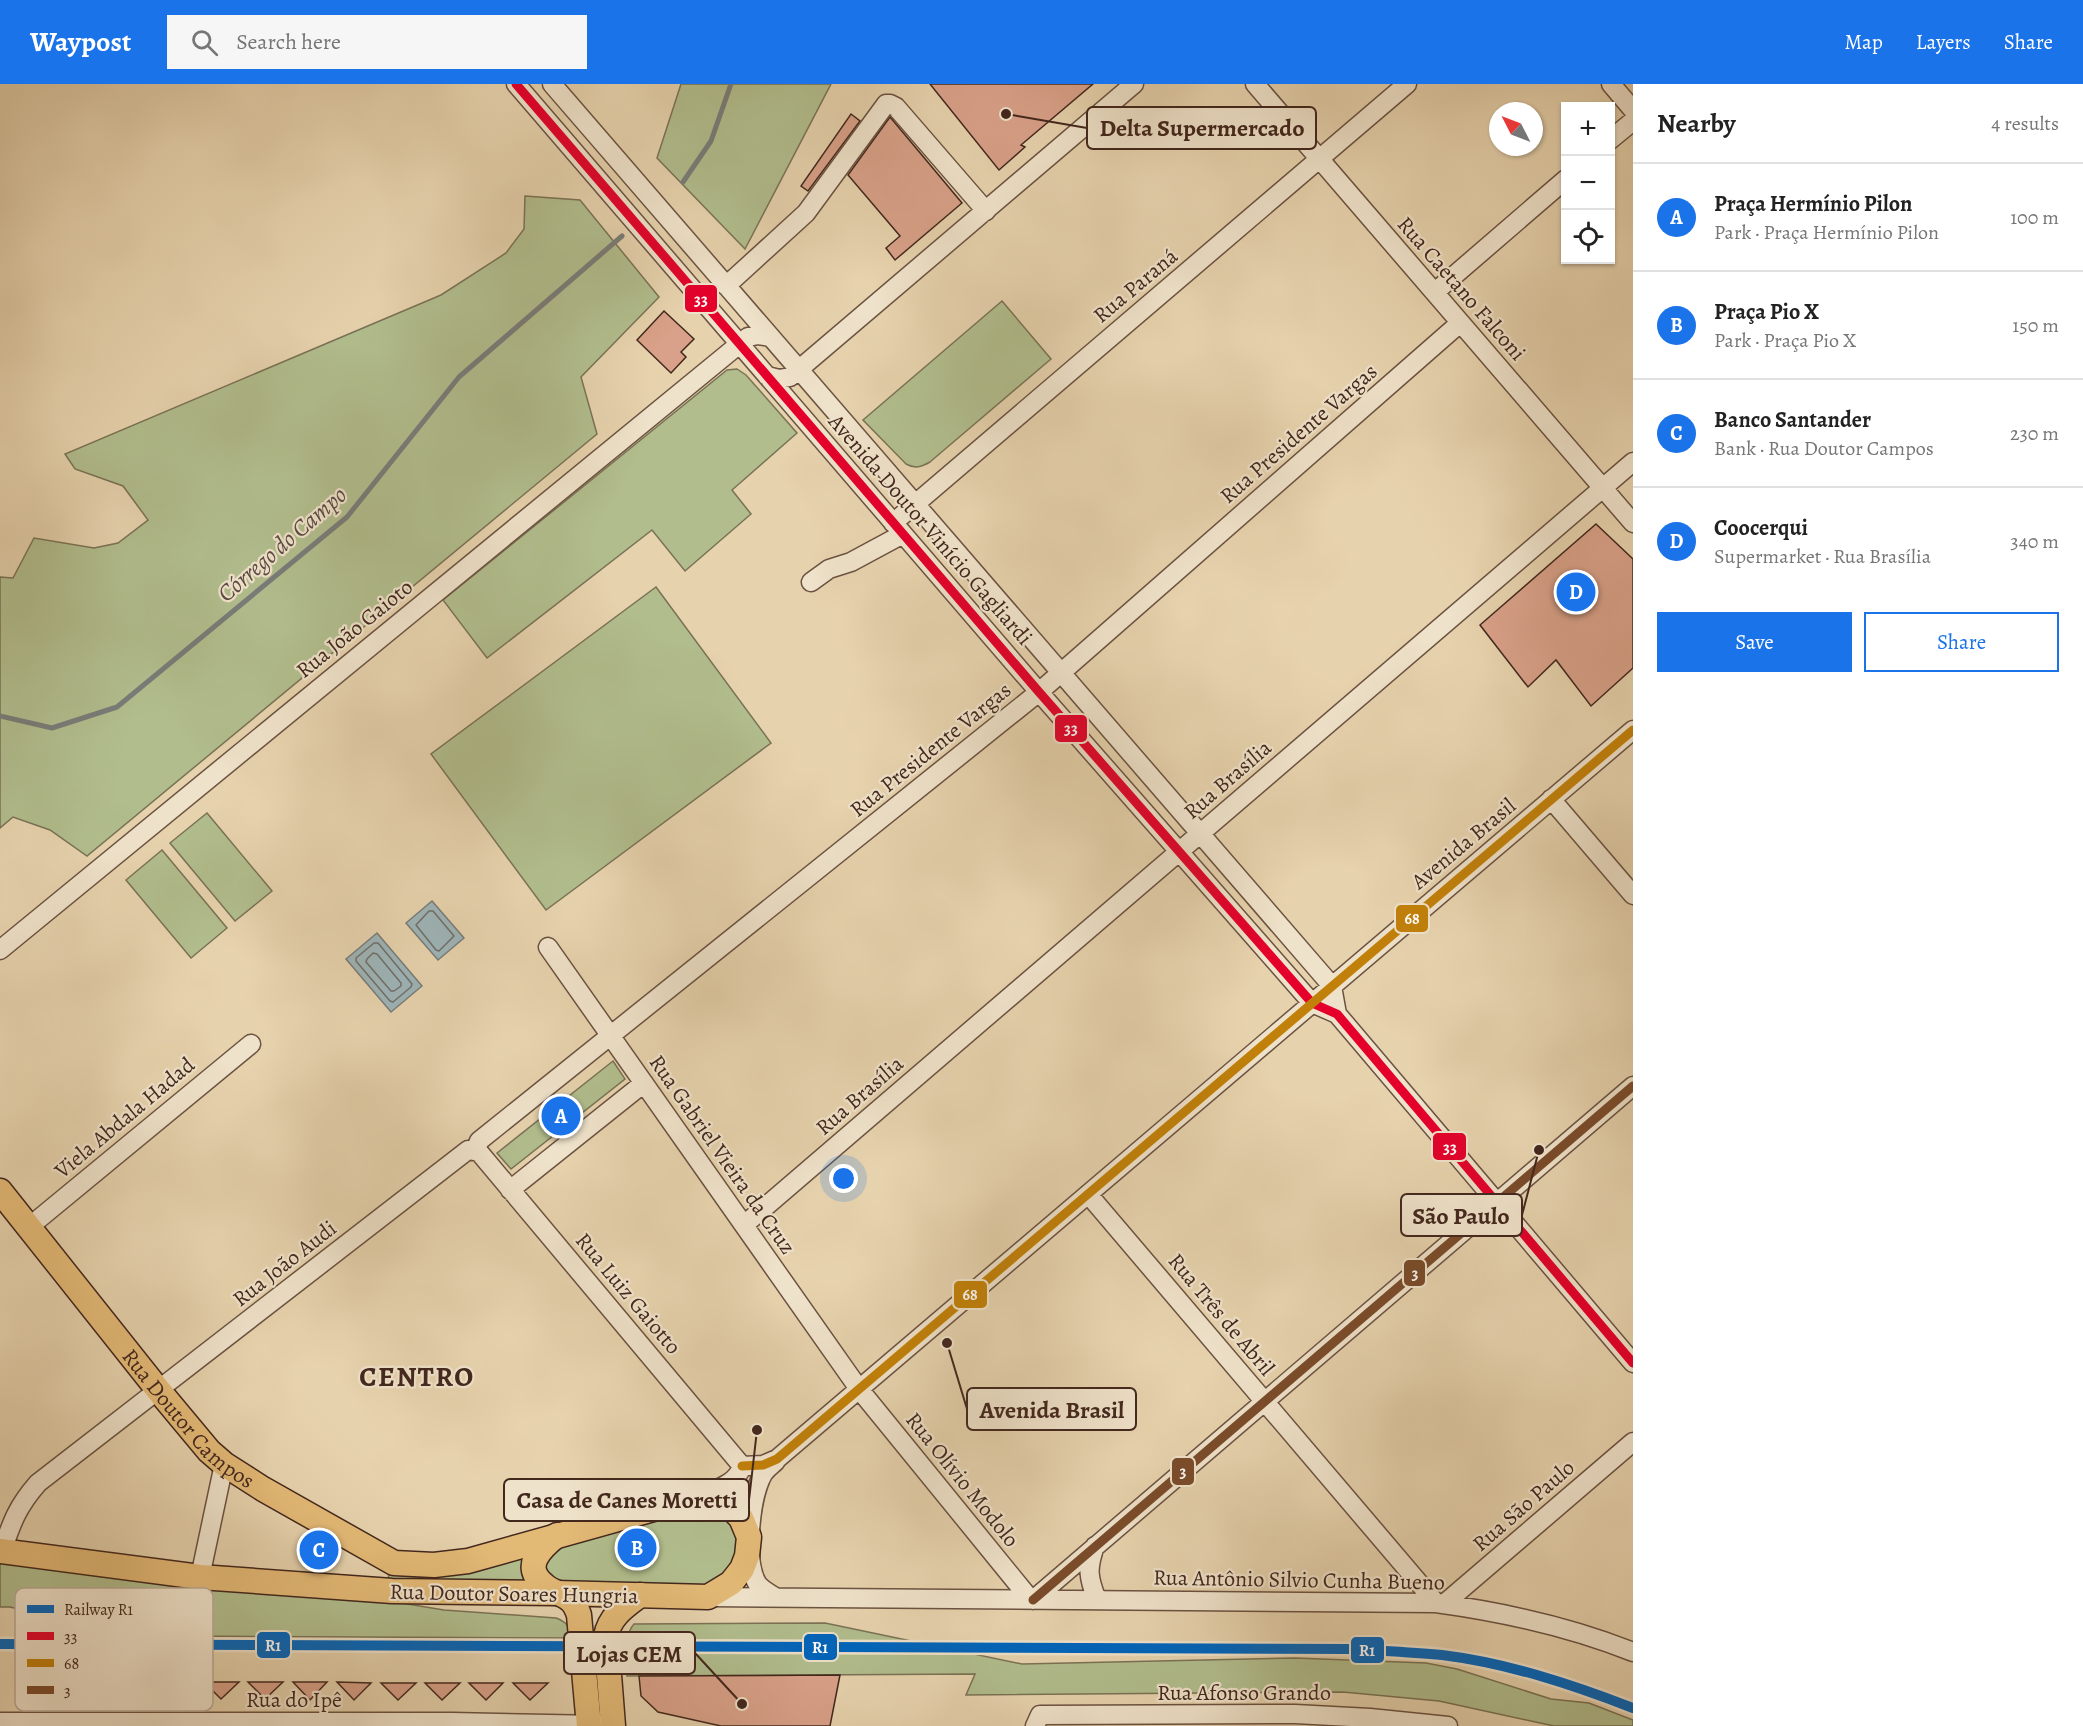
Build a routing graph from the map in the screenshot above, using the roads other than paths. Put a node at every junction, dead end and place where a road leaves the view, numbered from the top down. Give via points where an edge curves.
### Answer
1 (516, 84) edge
2 (552, 84) edge
3 (1134, 84) edge
4 (1255, 84) edge
5 (1407, 84) edge
6 (1611, 84) edge
7 (1633, 110) edge
8 (1633, 121) edge
9 (1615, 137) edge
10 (1319, 159) junction
11 (1561, 183) edge
12 (986, 211) junction
13 (726, 286) junction
14 (1434, 292) junction
15 (1460, 323) junction
16 (771, 338) junction
17 (739, 344) junction
18 (799, 369) junction
19 (767, 376) junction
20 (1633, 462) edge
21 (1603, 488) junction
22 (915, 504) junction
23 (1633, 523) edge
24 (898, 528) junction
25 (811, 582) dead end
26 (1060, 673) junction
27 (1039, 692) junction
28 (1633, 729) edge
29 (1551, 799) junction
30 (1200, 834) junction
31 (1179, 852) junction
32 (1633, 895) edge
33 (548, 947) dead end
34 (0, 950) edge
35 (1332, 986) junction
36 (1312, 1003) junction
37 (1337, 1014) junction
38 (611, 1036) junction
39 (251, 1044) dead end
40 (644, 1083) junction
41 (1633, 1086) edge
42 (479, 1152) junction
43 (510, 1190) junction
44 (0, 1191) edge
45 (1088, 1194) junction
46 (1497, 1202) junction
47 (744, 1225) junction
48 (29, 1227) junction
49 (1633, 1363) edge
50 (859, 1389) junction
51 (159, 1391) junction
52 (1264, 1401) junction
53 (1633, 1442) edge
54 (777, 1459) junction
55 (224, 1464) junction
56 (742, 1466) junction
57 (700, 1496) junction
58 (557, 1535) junction
59 (749, 1537) junction
60 (1095, 1546) junction
61 (1, 1551) edge
62 (200, 1577) junction
63 (392, 1591) junction
64 (556, 1593) junction
65 (640, 1595) junction
66 (708, 1597) junction
67 (776, 1597) junction
68 (1031, 1600) junction
69 (1097, 1600) junction
70 (1440, 1603) junction
71 (581, 1631) junction
72 (1633, 1652) edge
73 (1037, 1721) edge
74 (0, 1722) edge
75 (589, 1725) edge
76 (614, 1726) edge
77 (1448, 1726) edge

1 - 17 street, Avenida Doutor Vinício Gagliardi
2 - 13 street, Avenida Doutor Vinício Gagliardi
3 - 12 street
4 - 10 street, Rua Caetano Falconi
5 - 10 street, Rua Paraná
6 - 7 street
8 - 9 street
10 - 14 street, Rua Caetano Falconi
10 - 22 street, Rua Paraná
11 - 14 street
12 - 13 street via 896,107 886,104 806,213
12 - 18 street
13 - 16 street, Avenida Doutor Vinício Gagliardi
14 - 15 street, Rua Caetano Falconi
15 - 21 street, Rua Caetano Falconi
15 - 26 street, Rua Presidente Vargas
16 - 17 street via 747,337
16 - 18 street, Avenida Doutor Vinício Gagliardi
17 - 19 street, Avenida Doutor Vinício Gagliardi
17 - 34 street, Rua João Gaioto
18 - 19 street via 790,377
18 - 22 street, Avenida Doutor Vinício Gagliardi
19 - 24 street, Avenida Doutor Vinício Gagliardi
20 - 21 street, Rua Brasília
21 - 23 street, Rua Caetano Falconi
21 - 30 street, Rua Brasília
22 - 24 street, Rua Paraná
22 - 26 street, Avenida Doutor Vinício Gagliardi
24 - 25 street, Rua Paraná via 851,562 830,569
24 - 27 street, Avenida Doutor Vinício Gagliardi
26 - 27 street, Rua Presidente Vargas
26 - 30 street, Avenida Doutor Vinício Gagliardi
27 - 31 street, Avenida Doutor Vinício Gagliardi
27 - 38 street, Rua Presidente Vargas
28 - 29 street, Avenida Brasil
29 - 32 street
29 - 35 street, Avenida Brasil
30 - 31 street, Rua Brasília
30 - 35 street, Avenida Doutor Vinício Gagliardi
31 - 36 street, Avenida Doutor Vinício Gagliardi
31 - 47 street, Rua Brasília
33 - 38 street, Rua Gabriel Vieira da Cruz
35 - 36 street, Avenida Brasil
35 - 37 street
36 - 37 street
36 - 45 street, Avenida Brasil
37 - 46 street
38 - 40 street, Rua Gabriel Vieira da Cruz
38 - 42 street via 479,1141
39 - 48 street, Viela Abdala Hadad
40 - 43 street
40 - 47 street, Rua Gabriel Vieira da Cruz
41 - 46 street
42 - 43 street, Rua Luiz Gaiotto
42 - 51 street, Rua João Audi via 468,1150
43 - 56 street, Rua Luiz Gaiotto
44 - 48 main road, Rua Doutor Campos
45 - 50 street, Avenida Brasil
45 - 52 street, Rua Três de Abril
46 - 49 street
46 - 52 street
47 - 50 street, Rua Gabriel Vieira da Cruz
48 - 51 main road, Rua Doutor Campos
50 - 54 street, Avenida Brasil
50 - 68 street, Rua Olívio Modolo
51 - 55 main road, Rua Doutor Campos
51 - 61 street, Rua João Audi via 38,1483 22,1501
52 - 60 street
52 - 70 street, Rua Três de Abril
53 - 70 street, Rua São Paulo
54 - 56 street, Avenida Brasil via 763,1466
54 - 59 street via 759,1485
55 - 58 main road, Rua Doutor Campos via 394,1563 434,1565 468,1561
55 - 62 street
56 - 57 street via 740,1474 728,1484
57 - 58 main road, Rua Doutor Campos
57 - 59 main road via 730,1507 741,1518
58 - 64 main road via 534,1560 538,1578
59 - 66 main road via 742,1569 730,1583
59 - 67 street via 757,1583
60 - 68 street
60 - 69 street via 1088,1572
61 - 62 main road, Rua Doutor Soares Hungria
62 - 63 main road, Rua Doutor Soares Hungria
63 - 64 main road, Rua Doutor Soares Hungria
63 - 71 main road via 434,1599 561,1610 573,1617
64 - 65 main road, Rua Doutor Soares Hungria
64 - 71 main road via 575,1605
65 - 66 main road, Rua Doutor Soares Hungria
65 - 76 main road via 608,1625
66 - 67 street, Rua Doutor Soares Hungria
67 - 68 street, Rua Doutor Soares Hungria
68 - 69 street, Rua Antônio Silvio Cunha Bueno
69 - 70 street, Rua Antônio Silvio Cunha Bueno
70 - 72 street, Rua Antônio Silvio Cunha Bueno via 1573,1632
71 - 75 main road
73 - 77 street, Rua Afonso Grando via 1295,1714
74 - 75 street, Rua do Ipê
75 - 76 street, Rua do Ipê

